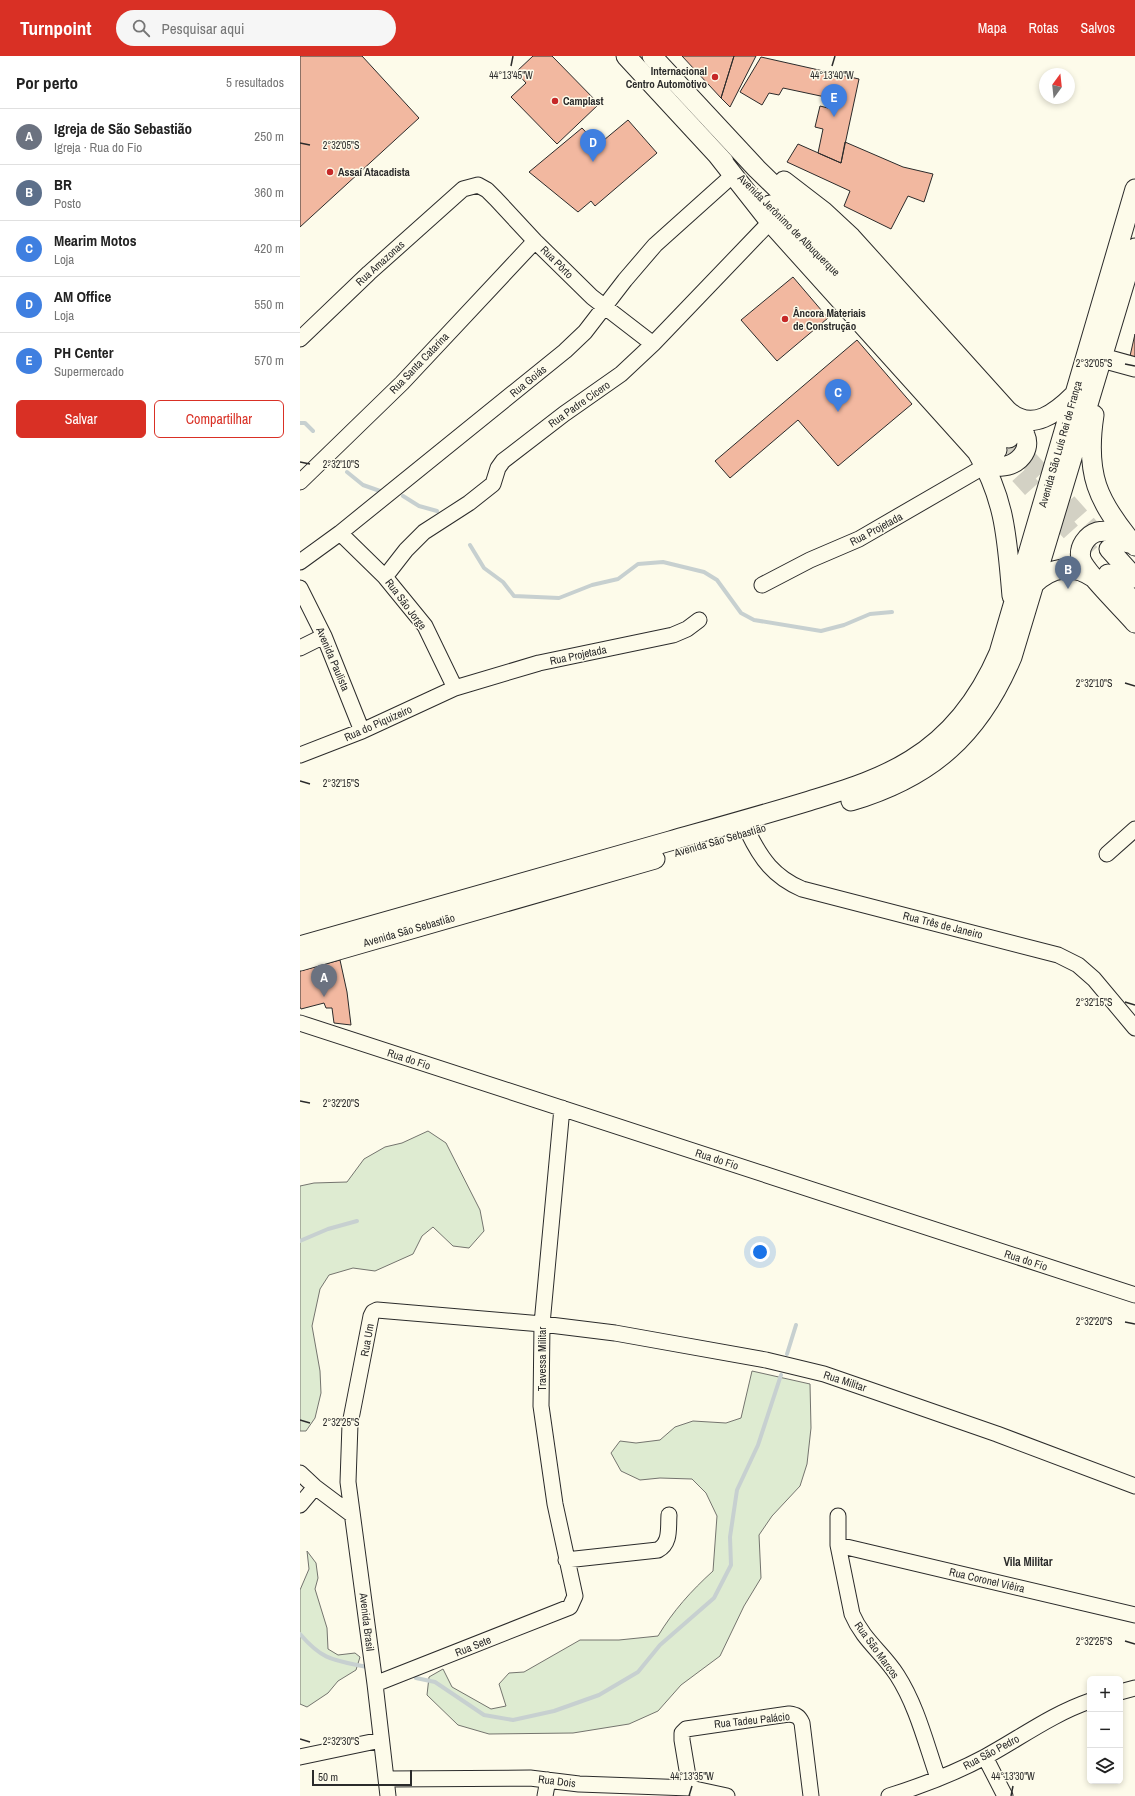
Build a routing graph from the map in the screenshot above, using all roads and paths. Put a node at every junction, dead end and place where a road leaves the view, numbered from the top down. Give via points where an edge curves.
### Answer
1 (626, 56) edge
2 (652, 56) edge
3 (730, 141) junction
4 (715, 152) junction
5 (733, 175) junction
6 (1135, 189) edge
7 (463, 190) joint
8 (770, 222) junction
9 (535, 240) junction
10 (1135, 248) edge
11 (606, 306) junction
12 (300, 339) edge
13 (653, 344) junction
14 (1102, 358) junction
15 (1135, 367) edge
16 (1074, 395) junction
17 (1007, 410) junction
18 (981, 459) junction
19 (300, 482) edge
20 (340, 533) junction
21 (1135, 547) edge
22 (300, 562) edge
23 (385, 577) junction
24 (1135, 578) edge
25 (1096, 580) junction
26 (1034, 584) junction
27 (762, 585) dead end
28 (300, 588) edge
29 (1135, 603) edge
30 (1013, 607) junction
31 (699, 620) dead end
32 (1135, 623) edge
33 (324, 636) junction
34 (300, 648) edge
35 (455, 688) junction
36 (362, 731) junction
37 (300, 756) edge
38 (1135, 829) edge
39 (748, 832) junction
40 (1107, 854) dead end
41 (300, 946) edge
42 (300, 961) edge
43 (300, 1023) edge
44 (1135, 1028) edge
45 (562, 1108) junction
46 (1135, 1295) edge
47 (542, 1324) junction
48 (300, 1473) edge
49 (1135, 1486) edge
50 (315, 1487) junction
51 (300, 1505) edge
52 (351, 1514) junction
53 (669, 1515) dead end
54 (838, 1516) dead end
55 (838, 1545) junction
56 (566, 1560) junction
57 (570, 1607) joint
58 (1135, 1616) edge
59 (376, 1684) junction
60 (1135, 1688) edge
61 (1123, 1691) edge
62 (1087, 1702) edge
63 (381, 1740) junction
64 (300, 1757) edge
65 (985, 1757) junction
66 (938, 1778) junction
67 (386, 1779) junction
68 (548, 1780) junction
69 (690, 1788) junction
70 (914, 1792) edge
71 (388, 1796) edge
72 (545, 1796) edge
73 (727, 1796) edge
74 (811, 1796) edge
75 (889, 1796) edge
76 (1005, 1796) edge

1 - 4 main road, Avenida Jerônimo de Albuquerque
2 - 3 main road, Avenida Jerônimo de Albuquerque
3 - 4 main road, Avenida Jerônimo de Albuquerque via 827,236 1003,444 814,247
3 - 17 main road via 837,223
4 - 5 main road
5 - 8 main road
5 - 11 street, Rua Goiás via 655,245
6 - 16 main road, Avenida São Luís Rei de França
7 - 9 street, Rua Pôrto via 478,185 487,190
7 - 12 street, Rua Amazonas via 369,273
8 - 13 street, Rua Padre Cícero
8 - 18 main road
9 - 11 street, Rua Pôrto via 592,297
9 - 19 street, Rua Santa Catarina via 402,383
10 - 14 main road, Avenida São Luís Rei de França
11 - 13 street, Rua Pôrto
11 - 20 street, Rua Goiás via 565,351
13 - 23 street, Rua Padre Cícero via 621,374 503,461 493,484 424,532
14 - 15 main road
14 - 21 main road via 1092,427 1092,472 1109,513
14 - 26 main road, Avenida São Luís Rei de França
16 - 17 main road via 1058,410 1043,419 1025,419
16 - 30 main road, Avenida São Luís Rei de França
17 - 18 main road via 1026,436 1027,445 1022,456 1011,465 999,466
18 - 27 street, Rua Projetada via 859,539 810,560
18 - 30 main road via 997,494 1003,516
20 - 22 street, Rua Goiás
20 - 23 street, Rua São Jorge
21 - 25 main road via 1114,533 1101,531 1090,535 1083,544 1080,555
23 - 35 street, Rua São Jorge via 425,626
24 - 29 main road via 1103,555
25 - 26 main road via 1082,570 1063,568 1047,573
25 - 32 main road
26 - 39 main road, Avenida São Sebastião via 1012,657 1001,683 970,730 952,748 932,764 885,789
28 - 33 street, Avenida Paulista
30 - 41 main road, Avenida São Sebastião via 999,654 973,702 956,724 933,744 886,774 857,786 741,822
31 - 35 street, Rua Projetada via 673,635 540,663
33 - 34 street
33 - 36 street, Avenida Paulista
35 - 36 street, Rua do Piquizeiro
36 - 37 street, Rua do Piquizeiro
38 - 40 street
39 - 42 main road, Avenida São Sebastião
39 - 44 street, Rua Três de Janeiro via 766,863 792,885 1058,955 1078,965 1094,979
43 - 45 street, Rua do Fio
45 - 46 street, Rua do Fio
45 - 47 street, Travessa Militar
47 - 49 street, Rua Militar via 615,1333 766,1360 824,1374 997,1434
47 - 52 street, Rua Um via 382,1310 373,1312 350,1424 348,1482
47 - 56 street, Travessa Militar via 541,1406 554,1504
48 - 50 street
50 - 51 street
50 - 52 street
52 - 59 street, Avenida Brasil via 359,1554
53 - 56 street via 668,1539 658,1550
54 - 55 street, Rua São Marcos
55 - 58 street, Rua Coronel Viêira
55 - 66 street, Rua São Marcos via 856,1624 897,1675 915,1710
56 - 57 street, Travessa Militar via 576,1596
57 - 59 street, Rua Sete
59 - 63 street, Avenida Brasil
60 - 61 street
62 - 65 street, Rua São Pedro via 1049,1719
63 - 64 street
63 - 67 street, Avenida Brasil
65 - 66 street, Rua São Pedro
65 - 76 street
66 - 70 street, Rua São Pedro
67 - 68 street, Rua Dois via 513,1777
67 - 71 street, Avenida Brasil
68 - 69 street, Rua Dois via 579,1784
68 - 72 street
69 - 73 street, Rua Dois
69 - 74 street, Rua Tadeu Palácio via 682,1740 682,1733 686,1729 795,1714 802,1723
70 - 75 street, Rua São Pedro

